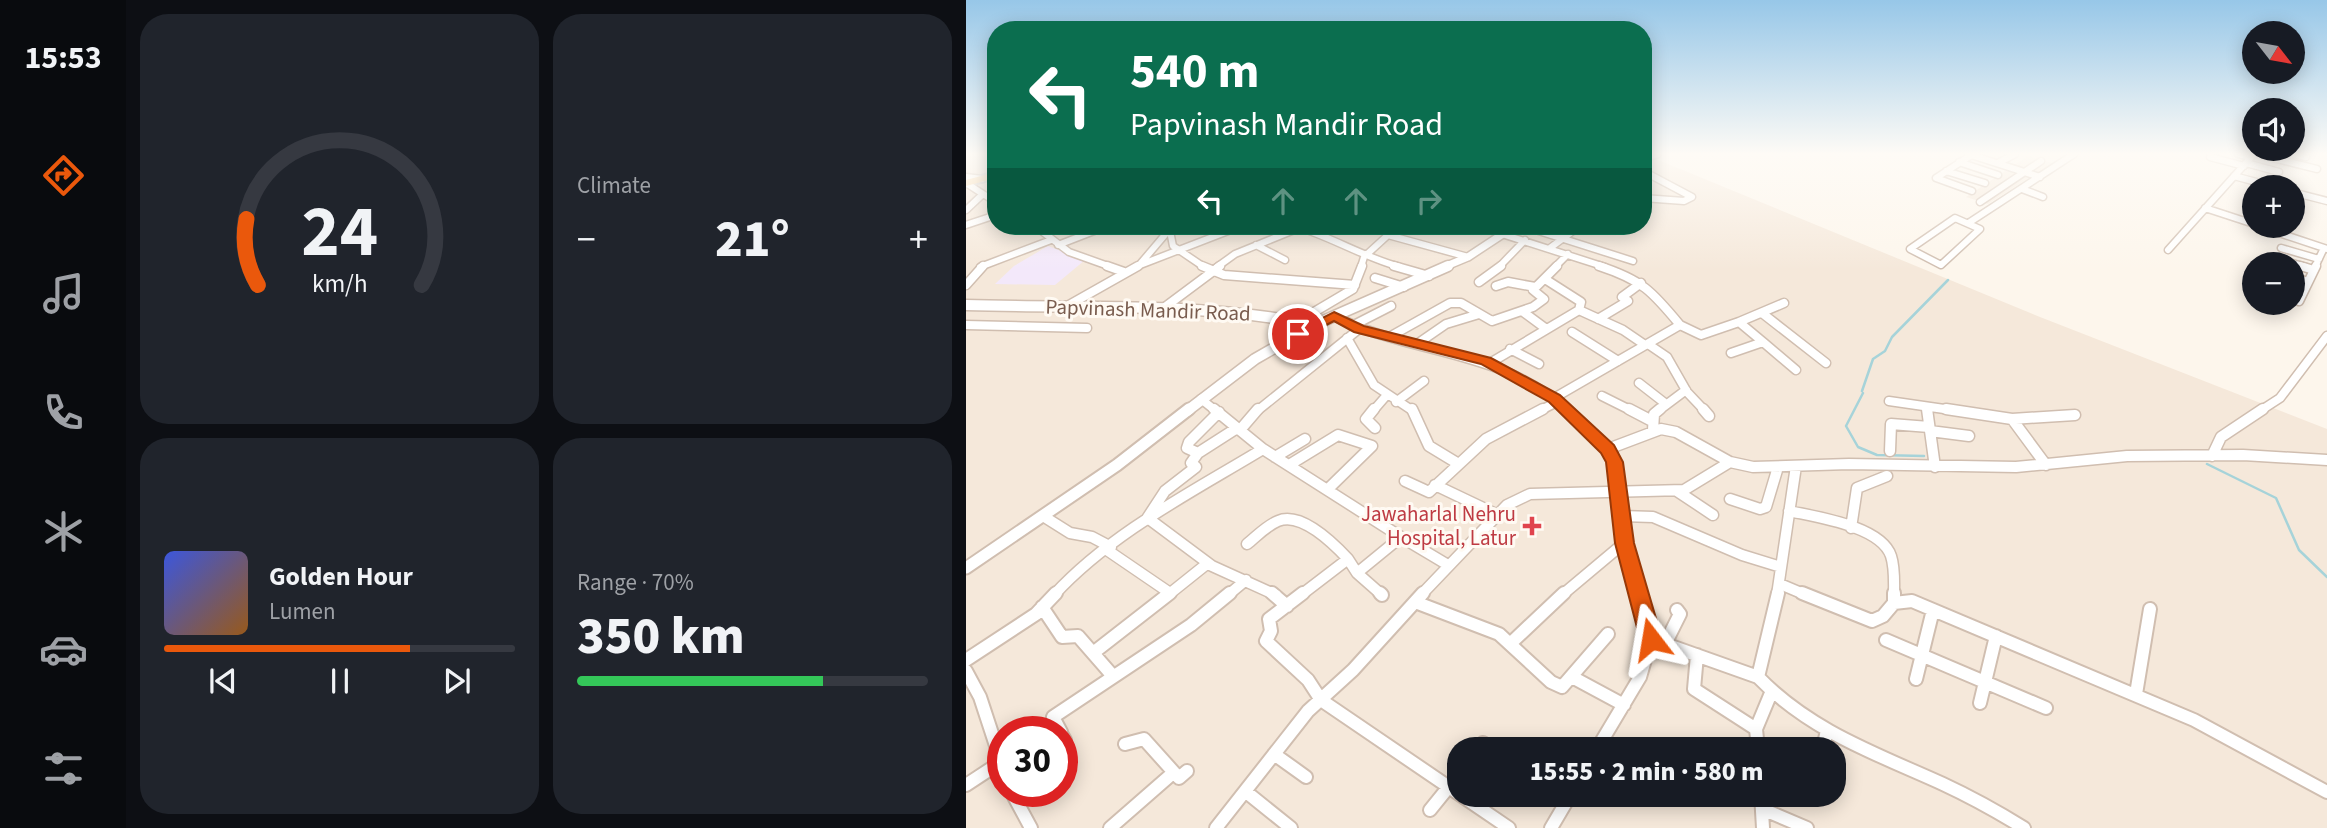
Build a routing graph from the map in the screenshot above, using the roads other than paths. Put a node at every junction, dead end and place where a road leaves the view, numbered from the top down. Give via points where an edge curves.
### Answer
1 (1683, 193) edge
2 (1993, 193) edge
3 (2017, 193) edge
4 (2032, 193) edge
5 (2219, 193) edge
6 (983, 194) joint
7 (2305, 195) edge
8 (987, 196) edge
9 (2043, 197) dead end
10 (1652, 199) edge
11 (977, 200) junction
12 (1980, 201) dead end
13 (2327, 201) edge
14 (966, 202) edge
15 (2205, 208) junction
16 (966, 210) edge
17 (987, 218) edge
18 (2242, 220) edge
19 (1970, 222) junction
20 (966, 225) edge
21 (1046, 235) edge
22 (1079, 235) edge
23 (1163, 235) edge
24 (1170, 235) edge
25 (1217, 235) edge
26 (1278, 235) edge
27 (1324, 235) edge
28 (1388, 235) joint
29 (1502, 235) edge
30 (1508, 235) edge
31 (1557, 235) edge
32 (1568, 235) edge
33 (1565, 237) junction
34 (2295, 238) edge
35 (1525, 240) junction
36 (1055, 243) junction
37 (1256, 245) junction
38 (1549, 248) junction
39 (2281, 248) dead end
40 (2325, 248) edge
41 (1177, 250) junction
42 (2168, 250) dead end
43 (1568, 254) junction
44 (1364, 257) junction
45 (1468, 257) junction
46 (2319, 259) junction
47 (1284, 260) dead end
48 (1633, 261) dead end
49 (1139, 265) junction
50 (2305, 267) edge
51 (2314, 270) junction
52 (1210, 271) junction
53 (1124, 272) junction
54 (1429, 276) junction
55 (1375, 278) dead end
56 (1545, 279) junction
57 (2305, 281) edge
58 (1479, 282) dead end
59 (2308, 282) junction
60 (1641, 283) junction
61 (966, 285) edge
62 (1356, 285) junction
63 (1496, 286) dead end
64 (1404, 287) junction
65 (1535, 287) junction
66 (2305, 288) edge
67 (1784, 303) dead end
68 (966, 305) edge
69 (1069, 306) junction
70 (1391, 306) dead end
71 (1165, 307) junction
72 (1579, 310) junction
73 (1522, 311) junction
74 (1762, 313) junction
75 (1479, 314) junction
76 (1334, 316) junction
77 (1598, 319) junction
78 (1299, 321) junction
79 (1739, 322) junction
80 (966, 325) edge
81 (1314, 325) junction
82 (1680, 325) junction
83 (1087, 328) dead end
84 (1356, 328) junction
85 (1545, 328) junction
86 (1572, 332) dead end
87 (1391, 336) junction
88 (2327, 336) edge
89 (1347, 338) junction
90 (1763, 342) junction
91 (1417, 344) junction
92 (1647, 344) junction
93 (1510, 349) junction
94 (1731, 353) dead end
95 (1618, 361) junction
96 (1490, 363) junction
97 (1826, 363) dead end
98 (1539, 364) dead end
99 (1796, 370) dead end
100 (1424, 382) dead end
101 (1639, 383) dead end
102 (1686, 390) junction
103 (1386, 396) junction
104 (1602, 396) dead end
105 (1201, 400) junction
106 (1556, 400) junction
107 (1889, 401) dead end
108 (1395, 402) junction
109 (1666, 404) junction
110 (1927, 407) junction
111 (1219, 412) junction
112 (2075, 415) dead end
113 (1709, 416) dead end
114 (2012, 419) junction
115 (1652, 426) junction
116 (1376, 428) dead end
117 (1239, 429) junction
118 (1929, 429) junction
119 (1969, 436) dead end
120 (1305, 439) dead end
121 (1263, 449) junction
122 (1608, 449) junction
123 (1890, 451) dead end
124 (1198, 453) junction
125 (2212, 456) junction
126 (1275, 457) junction
127 (2327, 460) edge
128 (1730, 462) junction
129 (1457, 463) junction
130 (1289, 465) junction
131 (2046, 465) junction
132 (1796, 466) junction
133 (1778, 467) junction
134 (1935, 467) junction
135 (1887, 476) dead end
136 (1405, 481) dead end
137 (1435, 485) junction
138 (1328, 489) junction
139 (1677, 491) junction
140 (1619, 492) junction
141 (1730, 499) dead end
142 (1789, 512) junction
143 (1498, 515) junction
144 (1713, 515) dead end
145 (1043, 516) junction
146 (1622, 516) junction
147 (1147, 521) junction
148 (1851, 528) junction
149 (1401, 537) junction
150 (1624, 543) junction
151 (1247, 544) dead end
152 (1109, 549) junction
153 (1348, 559) junction
154 (1208, 563) junction
155 (1448, 565) junction
156 (1781, 566) junction
157 (966, 568) edge
158 (1357, 573) junction
159 (1246, 580) junction
160 (1780, 584) junction
161 (1170, 593) junction
162 (1382, 595) dead end
163 (1415, 602) junction
164 (1894, 603) junction
165 (1287, 606) junction
166 (1042, 607) junction
167 (2150, 609) dead end
168 (1677, 610) dead end
169 (1933, 610) junction
170 (1608, 634) dead end
171 (1996, 636) junction
172 (1651, 639) junction
173 (1886, 640) dead end
174 (1511, 643) junction
175 (1665, 644) junction
176 (1093, 653) junction
177 (1697, 654) junction
178 (1922, 655) junction
179 (966, 660) edge
180 (966, 671) edge
181 (1112, 675) junction
182 (1572, 677) junction
183 (1758, 677) junction
184 (1916, 679) dead end
185 (1985, 682) junction
186 (1770, 693) junction
187 (2136, 694) junction
188 (1321, 700) junction
189 (1980, 703) dead end
190 (1624, 705) junction
191 (2046, 708) dead end
192 (1054, 716) edge
193 (987, 719) edge
194 (1756, 729) junction
195 (1827, 730) junction
196 (1605, 737) edge
197 (1757, 737) edge
198 (1826, 737) edge
199 (1125, 744) dead end
200 (1274, 754) junction
201 (987, 773) edge
202 (1306, 777) dead end
203 (966, 785) edge
204 (1447, 786) edge
205 (1447, 788) edge
206 (1245, 791) junction
207 (2327, 792) edge
208 (1020, 807) edge
209 (1478, 807) edge
210 (1563, 807) edge
211 (1761, 807) edge
212 (1770, 807) edge
213 (1430, 810) dead end
214 (1031, 828) edge
215 (1110, 828) edge
216 (1216, 828) edge
217 (1291, 828) edge
218 (1509, 828) edge
219 (1551, 828) edge
220 (1763, 828) edge
221 (1807, 828) edge
222 (2024, 828) edge

1 - 10 street via 1692,197 1684,201
2 - 12 street
3 - 19 street
4 - 9 street
5 - 15 street
6 - 8 street
6 - 11 street
7 - 13 street
11 - 14 street
11 - 16 street
15 - 18 street
15 - 42 street
17 - 20 street
19 - 19 street via 1980,229 1941,265 1910,249 1955,218
21 - 36 street
22 - 36 street
23 - 49 street
24 - 41 street
25 - 41 street
26 - 37 street
27 - 44 street
28 - 44 street
28 - 45 street
29 - 45 street
30 - 35 street
31 - 33 street
32 - 33 street
33 - 38 street
33 - 48 street
34 - 40 street
35 - 38 street
35 - 58 street
36 - 53 street
36 - 61 street via 979,267
37 - 47 street
37 - 52 street
38 - 43 street
39 - 46 street
40 - 46 street
41 - 49 street
41 - 52 street
43 - 56 street
43 - 60 street via 1611,267
44 - 54 street
44 - 62 street
45 - 54 street
46 - 51 street
49 - 53 street
50 - 51 street
51 - 59 street
52 - 62 street via 1234,277
52 - 71 street
53 - 69 street
54 - 64 street
55 - 64 street
56 - 65 street
56 - 72 street via 1576,296 1581,302
57 - 59 street
59 - 66 street
60 - 77 street via 1622,297 1628,302
60 - 82 street
62 - 78 street
63 - 65 street via 1508,282
64 - 76 street
65 - 73 street via 1534,292 1544,300
67 - 74 street
68 - 69 street, Papvinash Mandir Road
69 - 71 street, Papvinash Mandir Road
70 - 84 street
71 - 78 street, Papvinash Mandir Road
72 - 77 street
72 - 85 street
73 - 75 street via 1492,321
73 - 85 street
74 - 79 street
74 - 97 street
75 - 87 street via 1461,303 1450,303
75 - 91 street via 1446,324
76 - 81 street
76 - 84 street
77 - 92 street
78 - 81 street, Papvinash Mandir Road
79 - 82 street via 1698,336 1688,334
79 - 90 street
80 - 83 street
81 - 105 street via 1255,359
82 - 92 street
84 - 87 street
84 - 89 street
85 - 93 street
86 - 95 street
87 - 91 street
88 - 125 street via 2280,398 2221,437
89 - 103 street via 1357,348 1366,374
89 - 117 street via 1266,401
90 - 94 street
90 - 99 street
91 - 96 street
92 - 95 street
92 - 102 street via 1667,357
93 - 96 street
93 - 98 street
95 - 106 street
96 - 106 street
100 - 108 street
101 - 109 street
102 - 109 street
102 - 113 street
103 - 108 street
103 - 116 street via 1366,419
104 - 115 street
105 - 111 street
105 - 145 street
106 - 122 street
106 - 129 street via 1486,439
107 - 110 street
108 - 129 street via 1415,413 1429,446
109 - 115 street via 1654,414
110 - 114 street
110 - 118 street
111 - 117 street
111 - 124 street via 1189,442 1187,448
112 - 114 street
114 - 131 street
115 - 122 street
115 - 128 street via 1676,432
117 - 121 street
117 - 124 street
118 - 119 street
118 - 123 street via 1891,424
118 - 134 street
120 - 126 street
121 - 126 street
121 - 147 street
122 - 140 street via 1615,462
124 - 147 street via 1191,463 1196,467 1165,491
125 - 127 street
125 - 131 street via 2127,456
126 - 130 street
128 - 133 street
128 - 139 street via 1695,486
129 - 137 street
130 - 138 street
130 - 138 street via 1338,435 1372,446
131 - 134 street
132 - 133 street
132 - 134 street
132 - 142 street
133 - 141 street via 1766,507
135 - 148 street via 1857,488
136 - 137 street via 1429,492
137 - 143 street
138 - 149 street
139 - 140 street
139 - 144 street
140 - 143 street via 1530,494
140 - 146 street
142 - 148 street
142 - 156 street
143 - 155 street
145 - 152 street
145 - 157 street
146 - 150 street
146 - 156 street via 1653,517 1742,555
147 - 152 street
147 - 154 street
148 - 164 street via 1880,540 1891,554
149 - 155 street
149 - 158 street
150 - 172 street
150 - 174 street
151 - 153 street via 1278,521 1290,519 1321,535
152 - 161 street
152 - 166 street via 1072,575
153 - 158 street
153 - 165 street
154 - 159 street
154 - 161 street
155 - 163 street
156 - 160 street
158 - 162 street
159 - 165 street via 1277,595
159 - 181 street via 1191,625
160 - 164 street via 1871,621
160 - 183 street
161 - 176 street
163 - 174 street via 1489,629
163 - 188 street
164 - 169 street via 1906,600
165 - 188 street via 1269,619 1266,641 1308,680
166 - 176 street via 1062,636 1078,636
166 - 179 street
167 - 187 street
168 - 175 street via 1678,621
169 - 171 street
169 - 178 street
170 - 182 street
171 - 185 street
171 - 187 street
172 - 175 street
172 - 190 street via 1640,677
173 - 178 street
174 - 182 street via 1551,682 1562,687
175 - 177 street
176 - 181 street
177 - 183 street
177 - 194 street via 1694,689
178 - 184 street
178 - 185 street
180 - 193 street
181 - 192 street
182 - 190 street
183 - 186 street
185 - 189 street
185 - 191 street
186 - 194 street
186 - 195 street
187 - 207 street
188 - 200 street
188 - 204 street
190 - 196 street
194 - 197 street
195 - 198 street
195 - 222 street via 1946,785
199 - 215 street via 1144,739 1180,772
200 - 202 street
200 - 206 street
201 - 203 street
205 - 213 street
206 - 216 street
206 - 217 street
208 - 214 street
209 - 218 street
210 - 219 street
211 - 220 street
212 - 221 street

